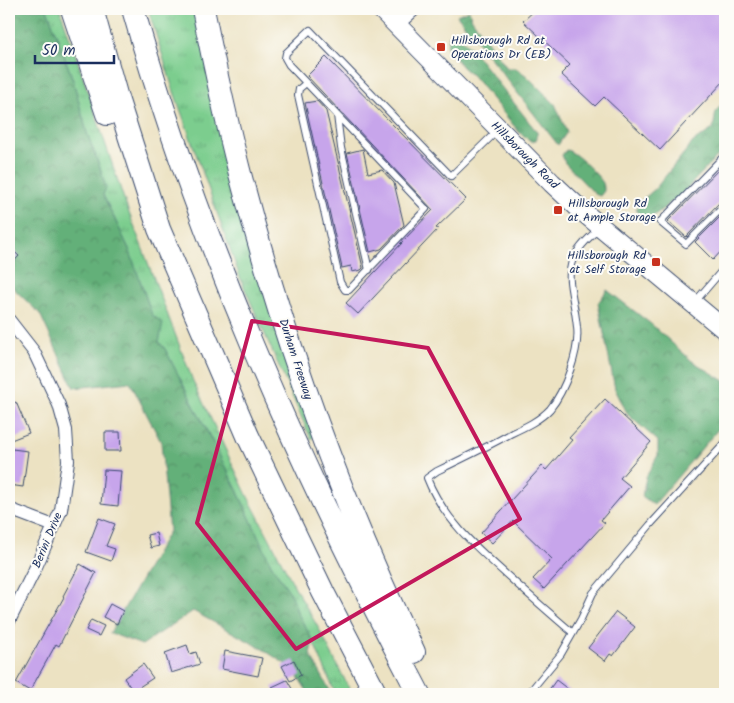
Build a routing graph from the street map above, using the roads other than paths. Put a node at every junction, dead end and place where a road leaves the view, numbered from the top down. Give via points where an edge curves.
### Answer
1 (72, 9) edge
2 (92, 9) edge
3 (133, 9) edge
4 (203, 9) edge
5 (381, 9) edge
6 (415, 9) edge
7 (396, 25) junction
8 (306, 82) junction
9 (337, 115) junction
10 (499, 129) junction
11 (725, 155) edge
12 (725, 205) edge
13 (601, 227) junction
14 (159, 228) junction
15 (725, 267) edge
16 (368, 270) junction
17 (693, 304) junction
18 (9, 320) edge
19 (725, 330) edge
20 (725, 443) edge
21 (9, 509) edge
22 (54, 526) junction
23 (9, 621) edge
24 (573, 633) junction
25 (376, 694) edge
26 (419, 694) edge
27 (434, 694) edge
28 (528, 694) edge

1 - 14 highway via 132,186
2 - 14 highway
3 - 26 highway via 184,170 239,315 330,518
4 - 27 highway, Durham Freeway via 240,175 286,330 357,525
5 - 7 main road, Hillsborough Road
6 - 7 street
7 - 10 main road, Hillsborough Road
8 - 9 lane
8 - 10 lane via 285,58 286,53 310,30 451,176
8 - 16 lane via 298,95 340,282 345,290 349,290
9 - 16 lane via 341,148
9 - 16 lane via 426,210
10 - 13 main road, Hillsborough Road
11 - 12 lane via 660,222 686,244
13 - 17 main road, Hillsborough Road
13 - 24 lane via 584,242 569,270 577,328 576,346 562,391 550,409 533,422 427,478 435,496 467,537
14 - 25 highway via 248,436
15 - 17 lane
17 - 19 main road, Hillsborough Road
18 - 22 street, Berini Drive via 42,368 66,430 68,461
20 - 24 lane via 593,593
21 - 22 street
22 - 23 street, Berini Drive
24 - 28 lane via 561,654

